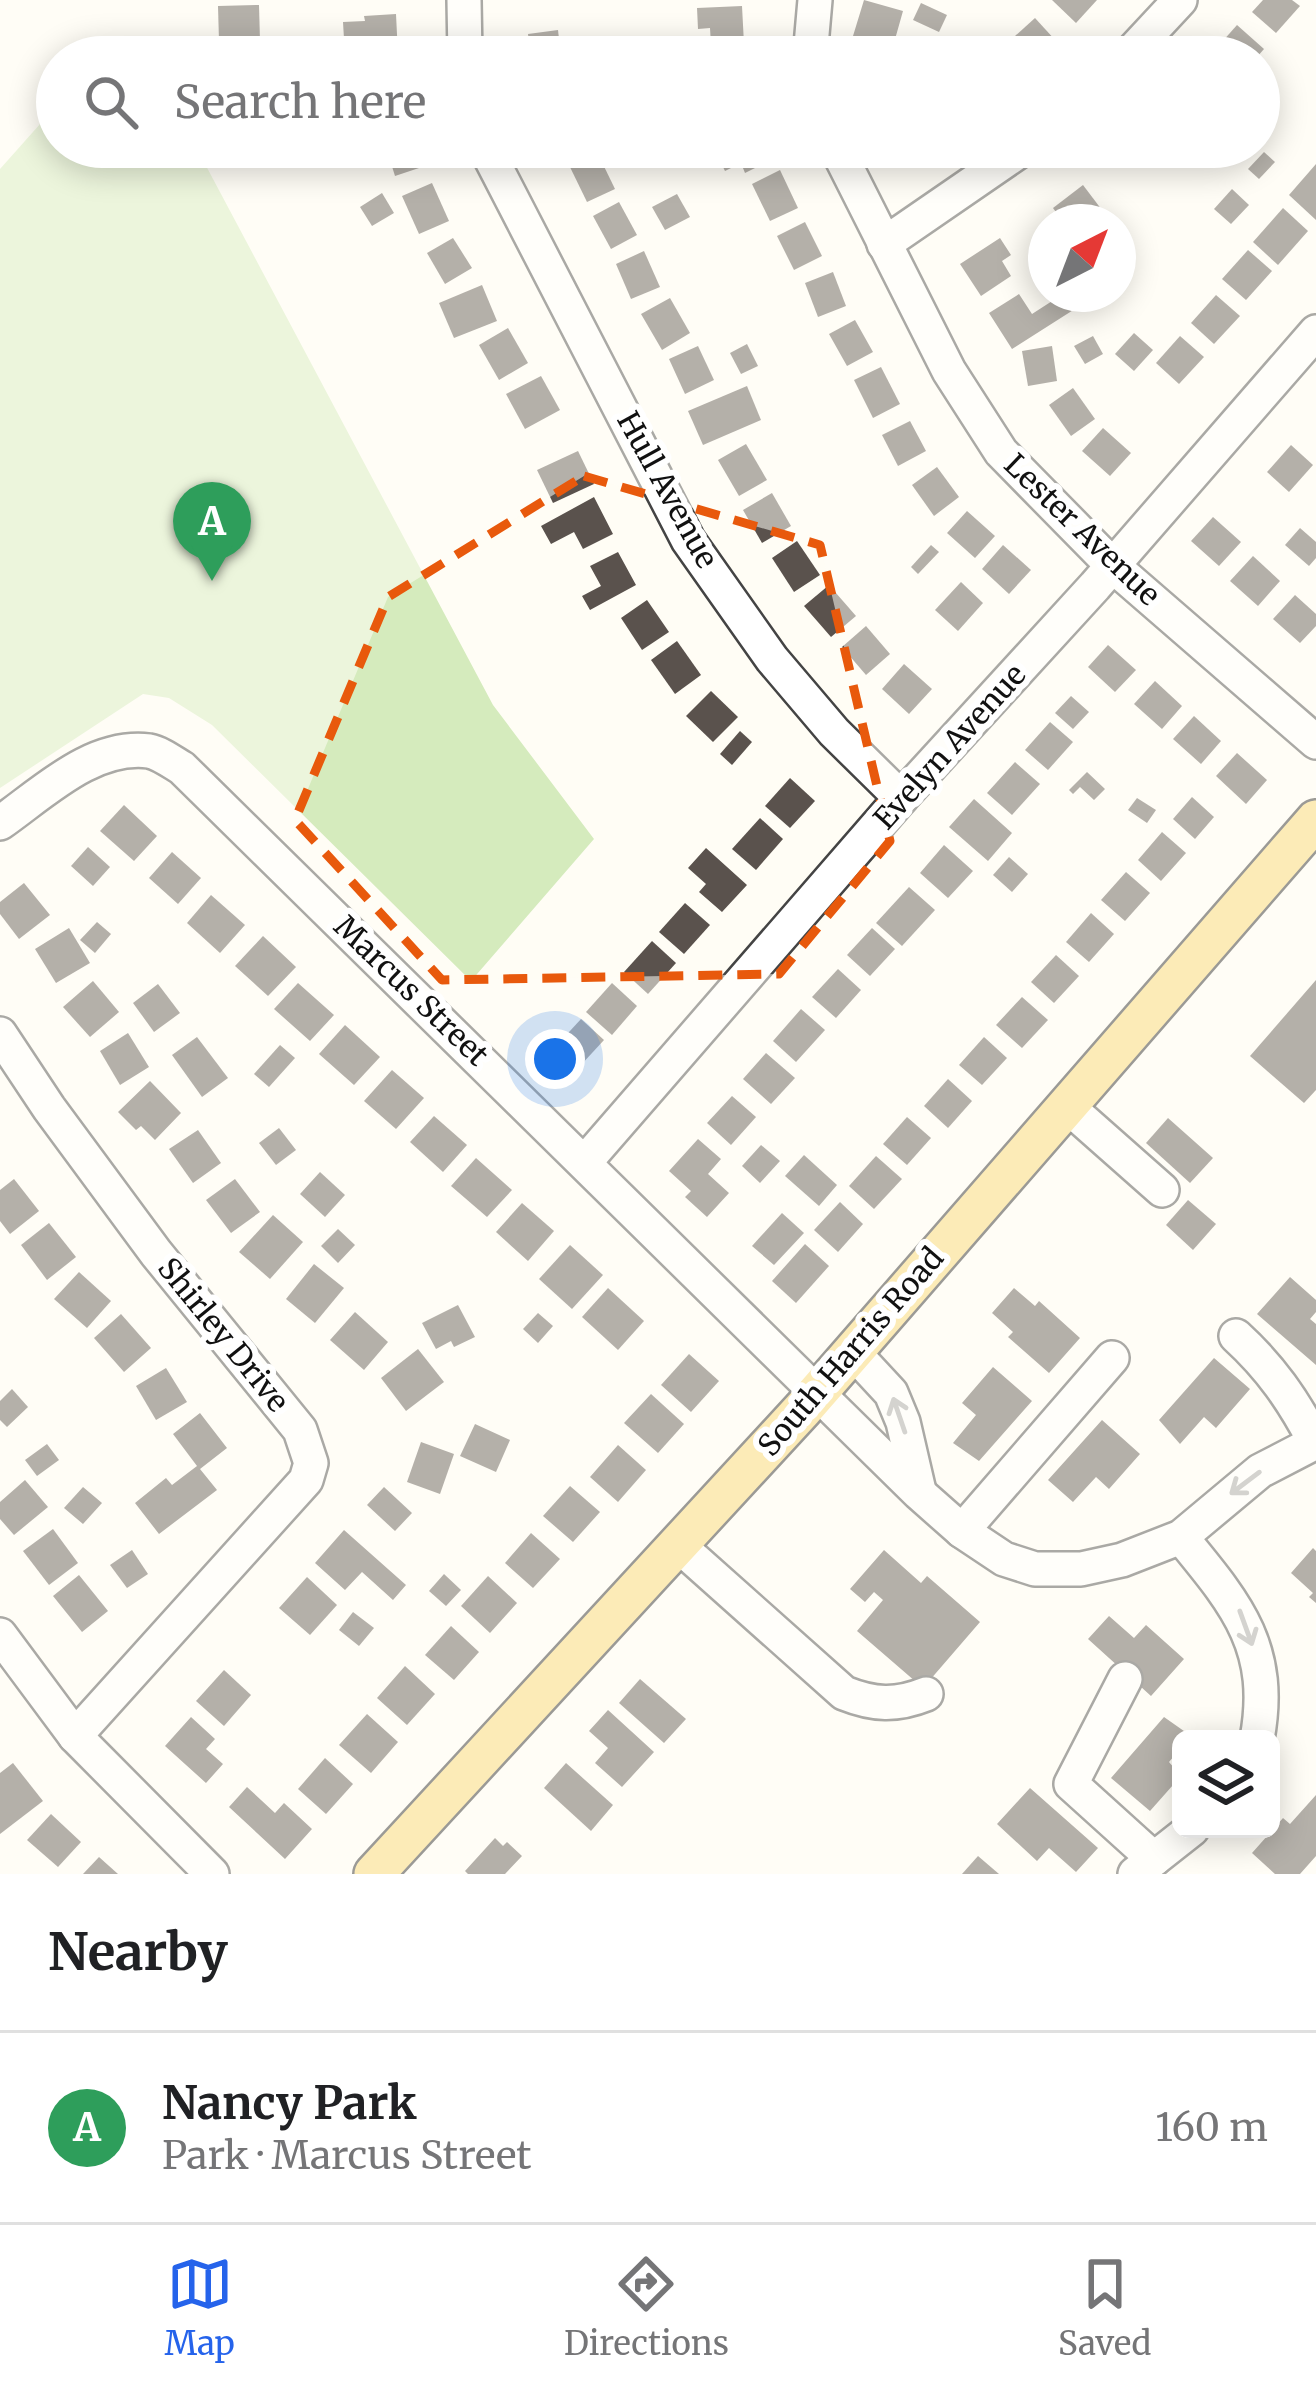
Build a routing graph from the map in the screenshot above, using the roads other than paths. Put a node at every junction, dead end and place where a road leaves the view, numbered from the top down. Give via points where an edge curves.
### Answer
1 (464, 0) edge
2 (815, 0) edge
3 (1180, 0) edge
4 (465, 36) edge
5 (812, 36) edge
6 (1146, 36) edge
7 (496, 168) edge
8 (846, 168) edge
9 (994, 168) edge
10 (884, 244) junction
11 (1316, 332) edge
12 (1113, 566) junction
13 (1316, 742) edge
14 (901, 798) junction
15 (1316, 820) edge
16 (0, 823) edge
17 (0, 1034) edge
18 (1067, 1106) junction
19 (585, 1162) junction
20 (1162, 1190) dead end
21 (1236, 1336) dead end
22 (852, 1352) junction
23 (1112, 1358) dead end
24 (818, 1392) junction
25 (1316, 1442) edge
26 (919, 1493) junction
27 (962, 1531) junction
28 (1181, 1537) junction
29 (678, 1545) junction
30 (0, 1635) edge
31 (1125, 1679) dead end
32 (926, 1694) dead end
33 (1258, 1730) edge
34 (75, 1736) junction
35 (1180, 1838) edge
36 (1144, 1866) edge
37 (212, 1874) edge
38 (374, 1874) edge

1 - 4 street
2 - 5 street
3 - 6 street
7 - 14 street, Hull Avenue via 688,540 772,659
8 - 10 street, Lester Avenue
9 - 10 street
10 - 12 street, Lester Avenue via 1001,452
11 - 12 street, Evelyn Avenue
12 - 13 street, Lester Avenue
12 - 14 street, Evelyn Avenue
14 - 19 street, Evelyn Avenue
15 - 18 main road, South Harris Road
16 - 19 street, Marcus Street via 108,753 152,751 182,768
17 - 34 street, Shirley Drive via 156,1253 300,1430 310,1463 306,1480
18 - 20 street
18 - 22 main road, South Harris Road
19 - 24 street, Marcus Street
21 - 25 street via 1282,1384
22 - 24 main road, South Harris Road
26 -> 22 street via 891,1393
23 - 27 street
24 - 26 street, Marcus Street
24 - 29 main road, South Harris Road
25 -> 28 street, Marcus Street via 1260,1472
26 - 27 street, Marcus Street
27 - 28 street, Marcus Street via 1004,1559 1059,1571 1122,1560
28 -> 33 street via 1238,1606 1259,1662
29 - 32 street via 844,1694 899,1705
29 - 38 main road, South Harris Road
30 - 34 street
31 - 36 street via 1070,1784
34 - 37 street
35 - 36 street

